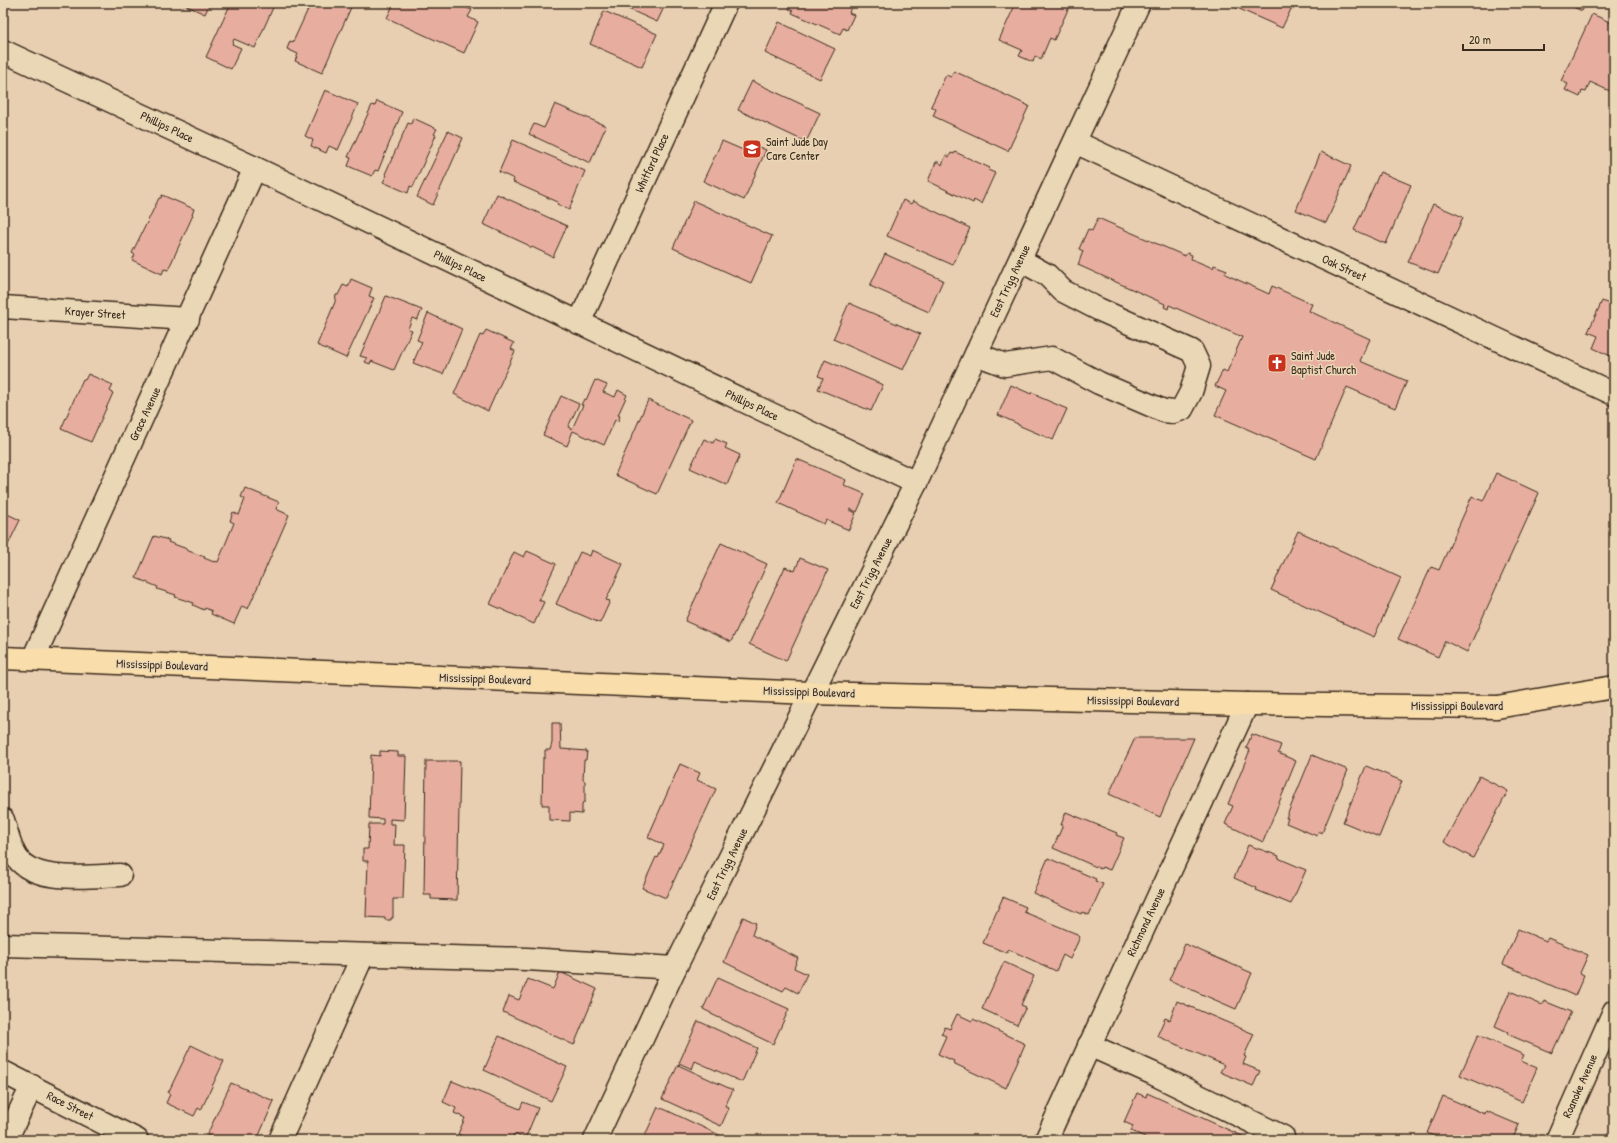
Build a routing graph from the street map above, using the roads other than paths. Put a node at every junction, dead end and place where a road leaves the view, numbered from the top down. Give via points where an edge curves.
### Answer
1 (726, 3) edge
2 (1139, 3) edge
3 (3, 51) edge
4 (1075, 142) junction
5 (255, 168) junction
6 (1020, 260) junction
7 (3, 307) edge
8 (188, 319) junction
9 (579, 323) junction
10 (976, 354) junction
11 (1614, 394) edge
12 (916, 482) junction
13 (3, 658) edge
14 (33, 659) junction
15 (1614, 687) edge
16 (811, 693) junction
17 (1247, 704) junction
18 (3, 820) edge
19 (120, 876) dead end
20 (3, 945) edge
21 (363, 955) junction
22 (676, 968) junction
23 (1614, 1011) edge
24 (1089, 1045) junction
25 (3, 1072) edge
26 (32, 1086) junction
27 (1283, 1137) dead end
28 (6, 1140) edge
29 (136, 1140) edge
30 (280, 1140) edge
31 (595, 1140) edge
32 (1046, 1140) edge
33 (1557, 1140) edge

1 - 9 street, Whitford Place
2 - 4 street, East Trigg Avenue
3 - 5 street, Phillips Place
4 - 6 street, East Trigg Avenue
4 - 11 street, Oak Street
5 - 8 street, Grace Avenue
5 - 9 street, Phillips Place
6 - 10 street, East Trigg Avenue
6 - 10 street via 1047,275 1063,290 1098,309 1192,352 1199,366 1191,392 1182,409 1164,411 1099,383 1059,360 1042,358 1005,365
7 - 8 street, Krayer Street
8 - 14 street, Grace Avenue
9 - 12 street, Phillips Place
10 - 12 street, East Trigg Avenue
12 - 16 street, East Trigg Avenue
13 - 14 main road, Mississippi Boulevard
14 - 16 main road, Mississippi Boulevard
15 - 17 main road, Mississippi Boulevard via 1497,707
16 - 17 main road, Mississippi Boulevard
16 - 22 street, East Trigg Avenue
17 - 24 street, Richmond Avenue
18 - 19 street via 17,858 31,868 56,877
20 - 21 street
21 - 22 street via 527,959
21 - 30 street
22 - 31 street, East Trigg Avenue
23 - 33 street, Roanoke Avenue
24 - 27 street
24 - 32 street, Richmond Avenue
25 - 26 street, Race Street
26 - 28 street
26 - 29 street, Race Street

